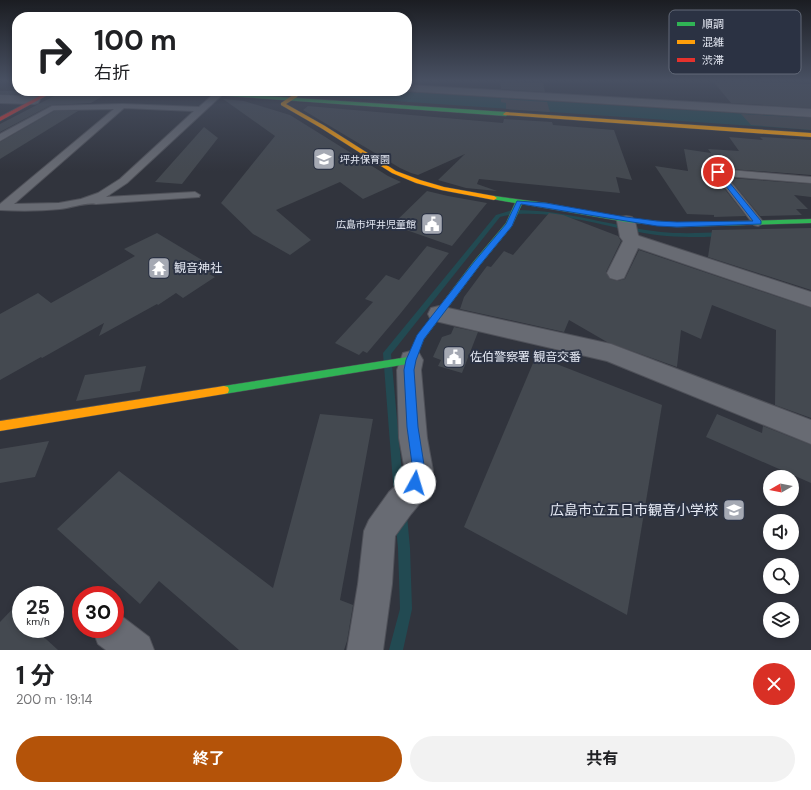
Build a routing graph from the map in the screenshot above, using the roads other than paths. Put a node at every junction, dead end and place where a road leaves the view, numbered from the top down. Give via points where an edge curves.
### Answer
1 (16, 110) edge
2 (48, 110) edge
3 (117, 110) edge
4 (200, 110) edge
5 (294, 110) edge
6 (484, 110) edge
7 (766, 110) edge
8 (811, 113) edge
9 (0, 119) edge
10 (811, 135) edge
11 (0, 138) edge
12 (811, 180) edge
13 (195, 195) dead end
14 (79, 202) junction
15 (518, 204) junction
16 (2, 207) edge
17 (811, 221) edge
18 (758, 223) junction
19 (629, 229) junction
20 (617, 273) dead end
21 (811, 300) edge
22 (439, 314) junction
23 (406, 361) junction
24 (0, 426) edge
25 (811, 432) edge
26 (365, 650) edge

1 - 9 street
2 - 11 lane
3 - 16 lane
4 - 14 lane via 116,187
5 - 15 street via 394,172 465,194
6 - 10 street
7 - 8 street
12 - 18 lane via 718,172
13 - 14 lane
14 - 16 lane via 29,208
15 - 19 street via 546,205
15 - 22 street via 509,224
17 - 18 street
18 - 19 street
19 - 20 street
19 - 21 street
22 - 23 street
22 - 25 street via 611,353
23 - 24 street
23 - 26 street via 419,471 415,487 400,503 380,532

